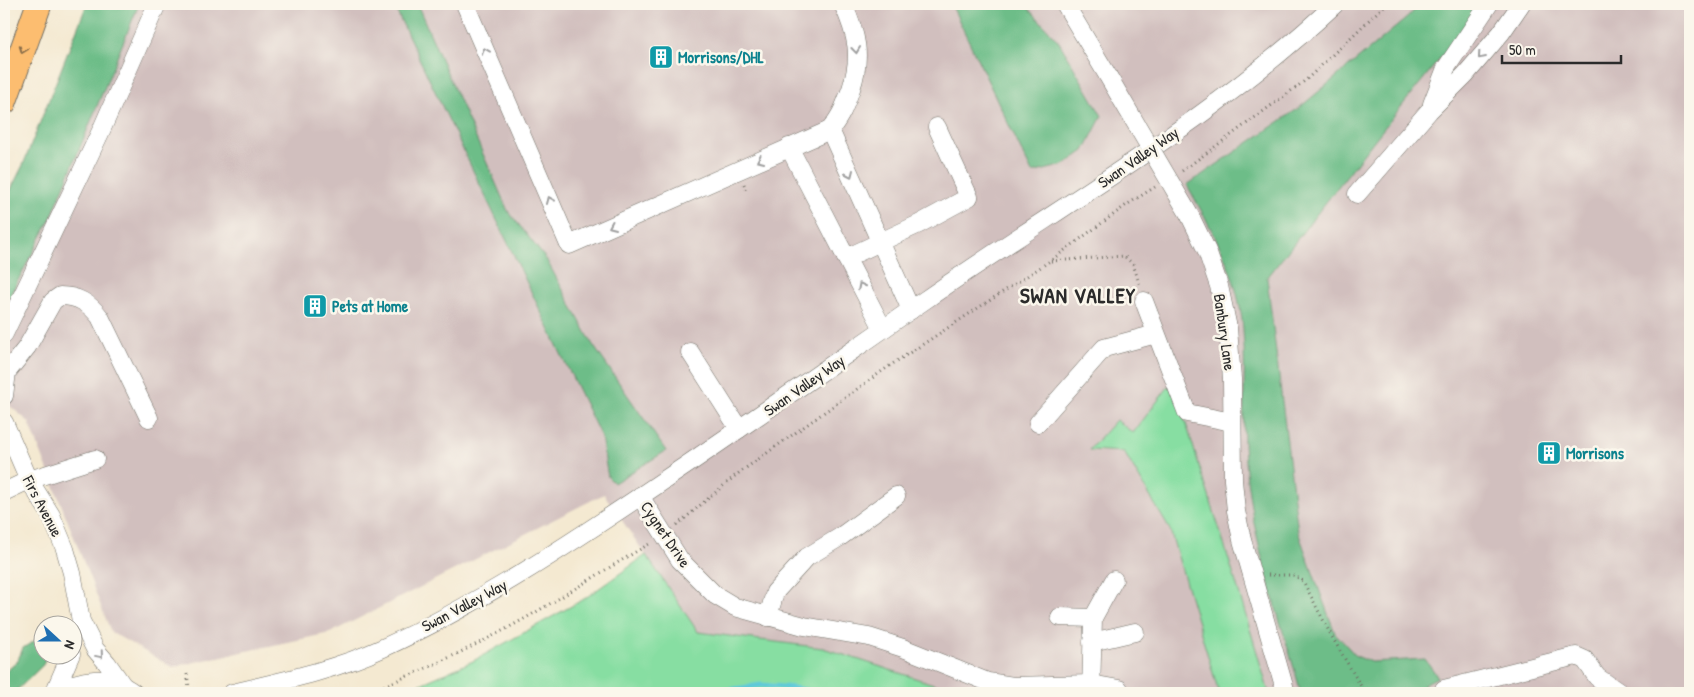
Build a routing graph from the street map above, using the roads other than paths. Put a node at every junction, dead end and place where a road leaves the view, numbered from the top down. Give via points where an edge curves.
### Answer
1 (39, 4) edge
2 (157, 4) edge
3 (465, 4) edge
4 (843, 4) edge
5 (1065, 4) edge
6 (1335, 4) edge
7 (1488, 4) edge
8 (1521, 4) edge
9 (4, 102) edge
10 (1429, 111) junction
11 (937, 128) dead end
12 (830, 130) junction
13 (789, 146) junction
14 (1357, 194) dead end
15 (880, 242) junction
16 (846, 258) junction
17 (1144, 301) road end
18 (911, 310) junction
19 (883, 330) junction
20 (4, 334) edge
21 (1156, 334) junction
22 (690, 352) dead end
23 (6, 368) edge
24 (4, 396) edge
25 (149, 418) dead end
26 (4, 422) edge
27 (1232, 422) junction
28 (1038, 423) dead end
29 (739, 429) junction
30 (95, 459) dead end
31 (29, 480) junction
32 (4, 492) edge
33 (640, 496) junction
34 (896, 496) dead end
35 (1114, 580) dead end
36 (80, 614) edge
37 (768, 617) junction
38 (1060, 617) dead end
39 (1093, 618) junction
40 (82, 623) edge
41 (1135, 632) dead end
42 (1092, 642) junction
43 (67, 664) edge
44 (1091, 688) edge
45 (1119, 689) dead end
46 (1444, 689) dead end
47 (133, 691) edge
48 (54, 693) edge
49 (232, 693) edge
50 (1286, 693) edge
51 (1620, 693) edge

1 -> 9 highway
2 - 20 street
13 -> 3 street via 569,245
4 -> 12 street via 858,53 856,72 842,114
5 - 27 street, Banbury Lane, bridge via 1190,216 1210,260 1228,328
6 - 18 street, Swan Valley Way via 1219,101
7 - 10 street via 1446,68
8 -> 10 street via 1465,75
10 - 14 street
11 - 15 street via 969,197
12 - 13 street
12 -> 15 street
13 - 16 street
15 - 16 street
15 - 18 street
19 -> 16 street
17 - 21 street
18 - 19 street, Swan Valley Way
19 - 29 street, Swan Valley Way
21 - 27 street via 1187,413
21 - 28 street via 1104,348
22 - 29 street
23 - 24 street
23 - 25 street via 27,347 56,297 75,297 85,301 100,317
26 - 31 street, Firs Avenue
27 - 50 street, Banbury Lane via 1236,511
29 - 33 street, Swan Valley Way
30 - 31 street
31 - 32 street
31 - 36 street, Firs Avenue via 52,515 65,548
33 - 37 street, Cygnet Drive via 680,560 715,595 735,607
33 - 49 street, Swan Valley Way via 577,540 482,598 381,649 316,673
34 - 37 street via 807,557 775,592
35 - 39 street
37 - 44 street, Cygnet Drive via 877,640 988,682 1013,686
38 - 39 street
39 - 42 street
40 -> 47 street, Firs Avenue via 95,649
41 - 42 street
42 - 44 street
43 - 48 street
44 - 45 street, Cygnet Drive
46 - 51 street via 1576,656 1585,660 1597,677
47 - 48 street via 105,680 87,680 69,684

